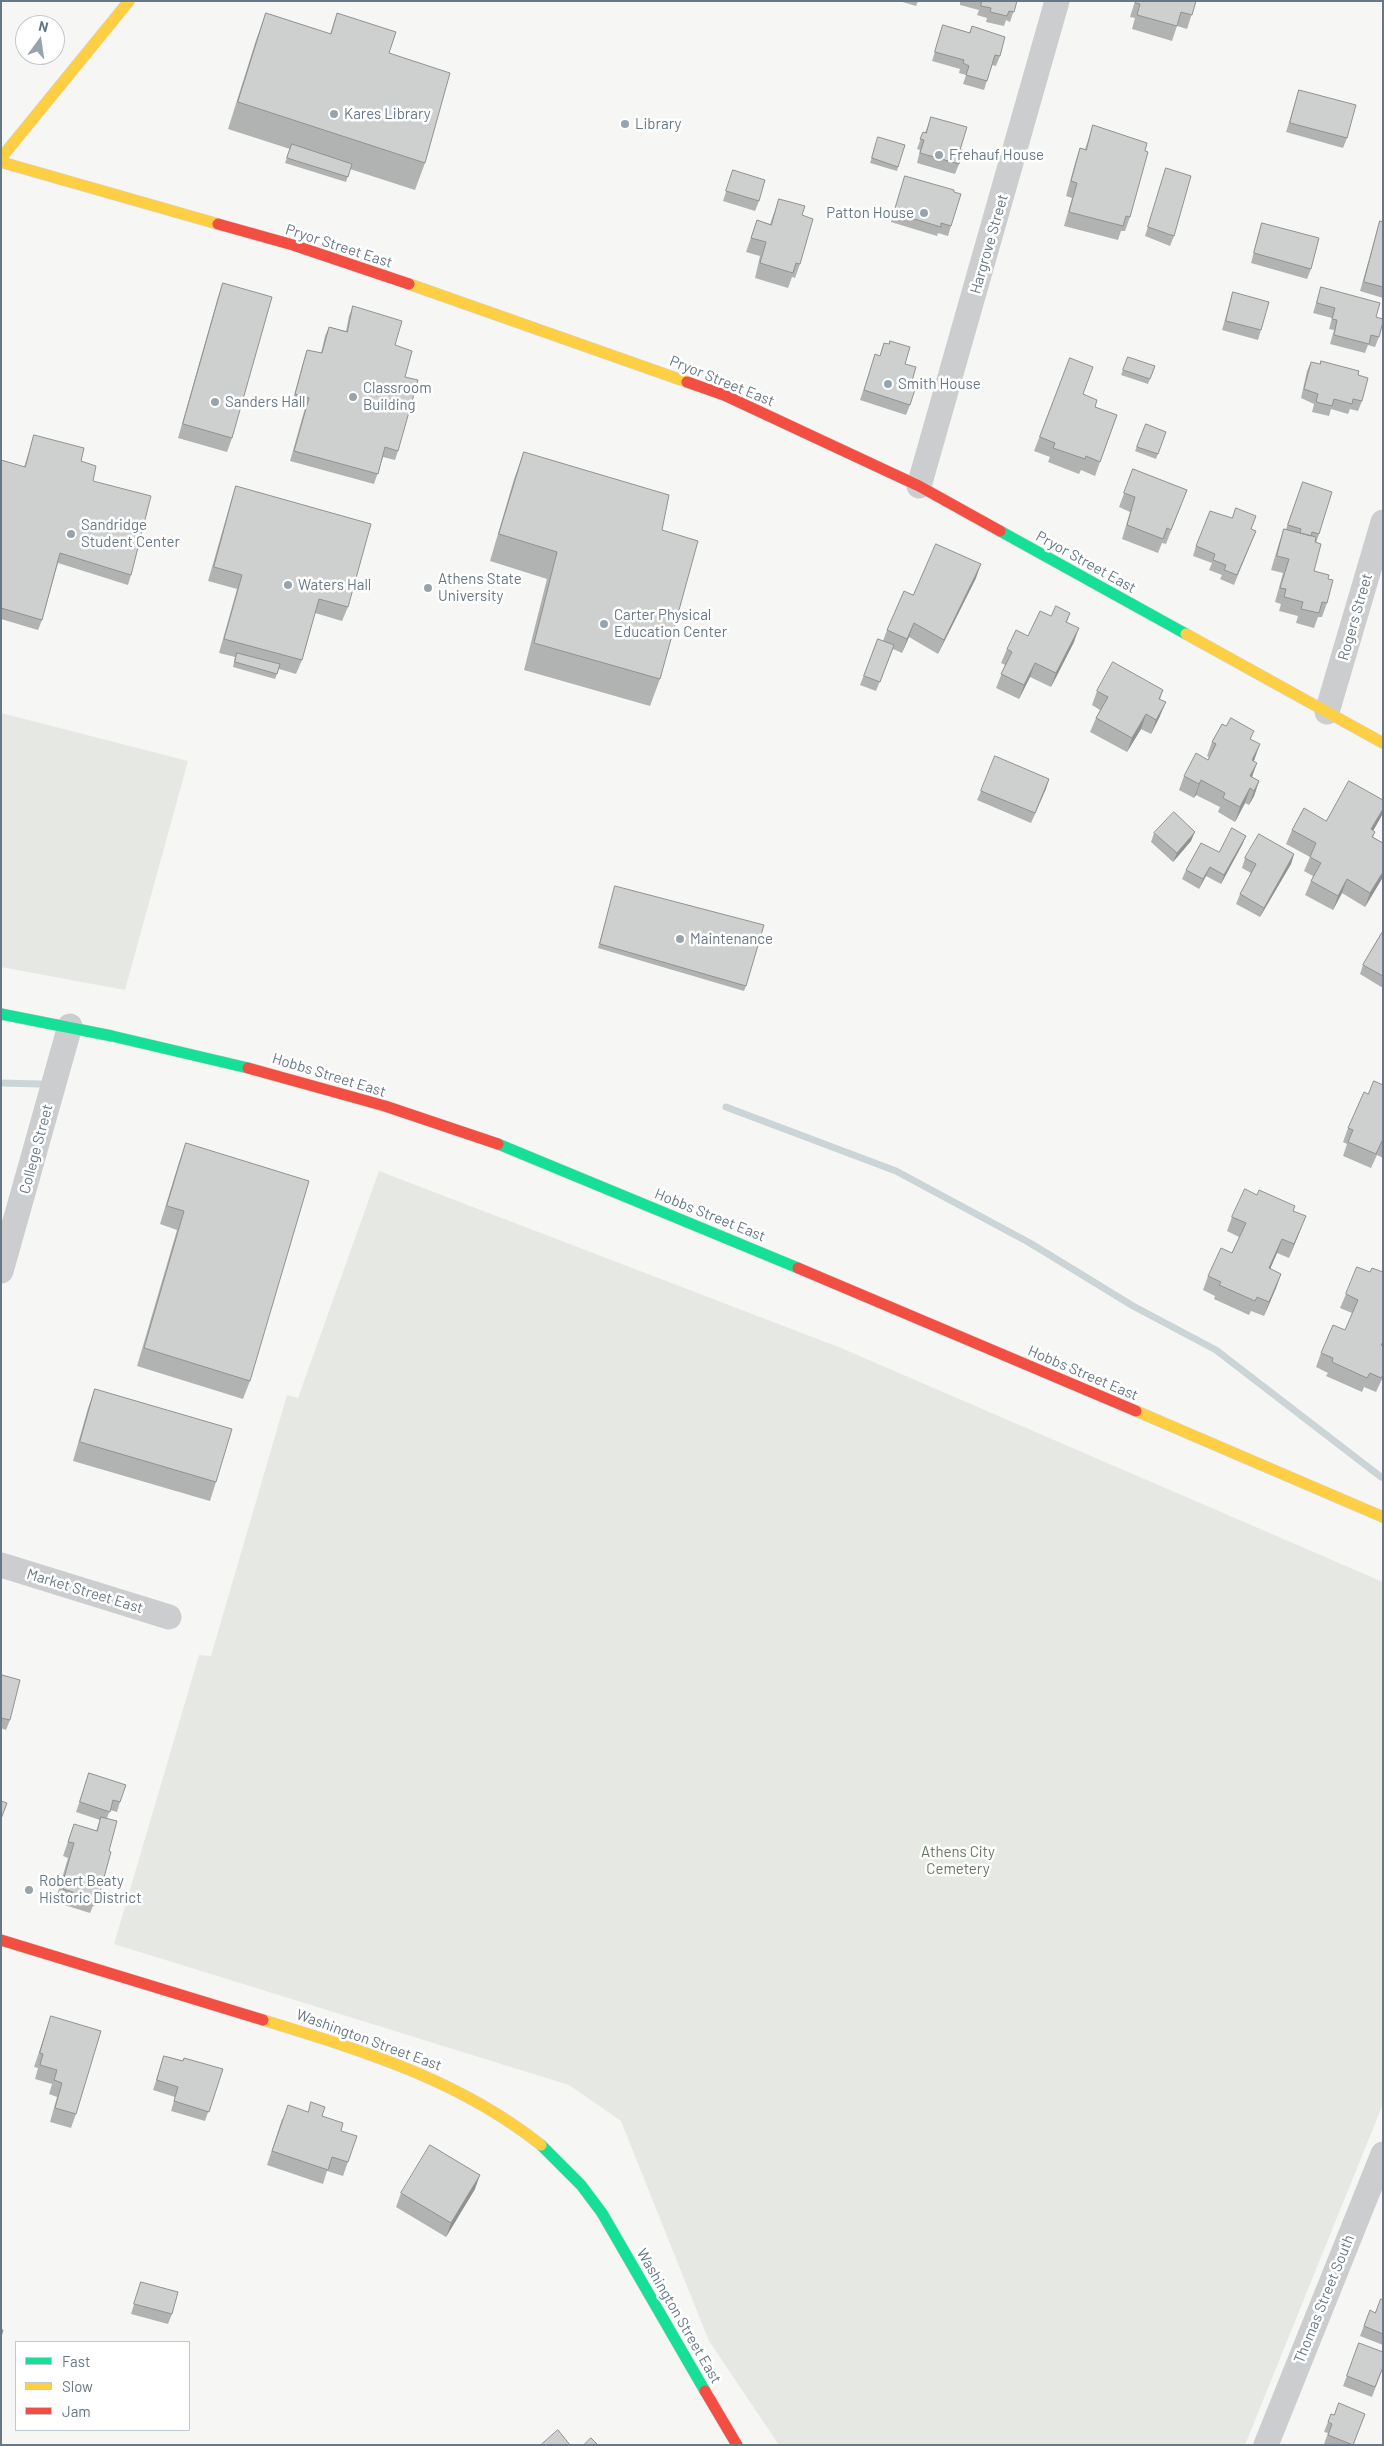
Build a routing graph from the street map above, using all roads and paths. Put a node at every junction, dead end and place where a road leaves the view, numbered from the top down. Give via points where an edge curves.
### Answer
1 (129, 1) edge
2 (1057, 1) edge
3 (1, 160) edge
4 (919, 486) junction
5 (1383, 522) edge
6 (1327, 712) junction
7 (1383, 743) edge
8 (1, 1014) edge
9 (70, 1026) junction
10 (1, 1271) edge
11 (1383, 1517) edge
12 (1, 1565) edge
13 (169, 1617) dead end
14 (1, 1940) edge
15 (1383, 2154) edge
16 (737, 2445) edge
17 (1266, 2445) edge

1 - 3 street
2 - 4 street, Hargrove Street
3 - 4 street, Pryor Street East via 293,246 524,322 724,395
4 - 6 street, Pryor Street East
5 - 6 street, Rogers Street
6 - 7 street, Pryor Street East
8 - 9 street, Hobbs Street East
9 - 10 street, College Street
9 - 11 street, Hobbs Street East via 261,1070 495,1143 785,1262
12 - 13 street, Market Street East
14 - 16 street, Washington Street East via 370,2053 436,2079 514,2122 582,2186 611,2226
15 - 17 street, Thomas Street South

